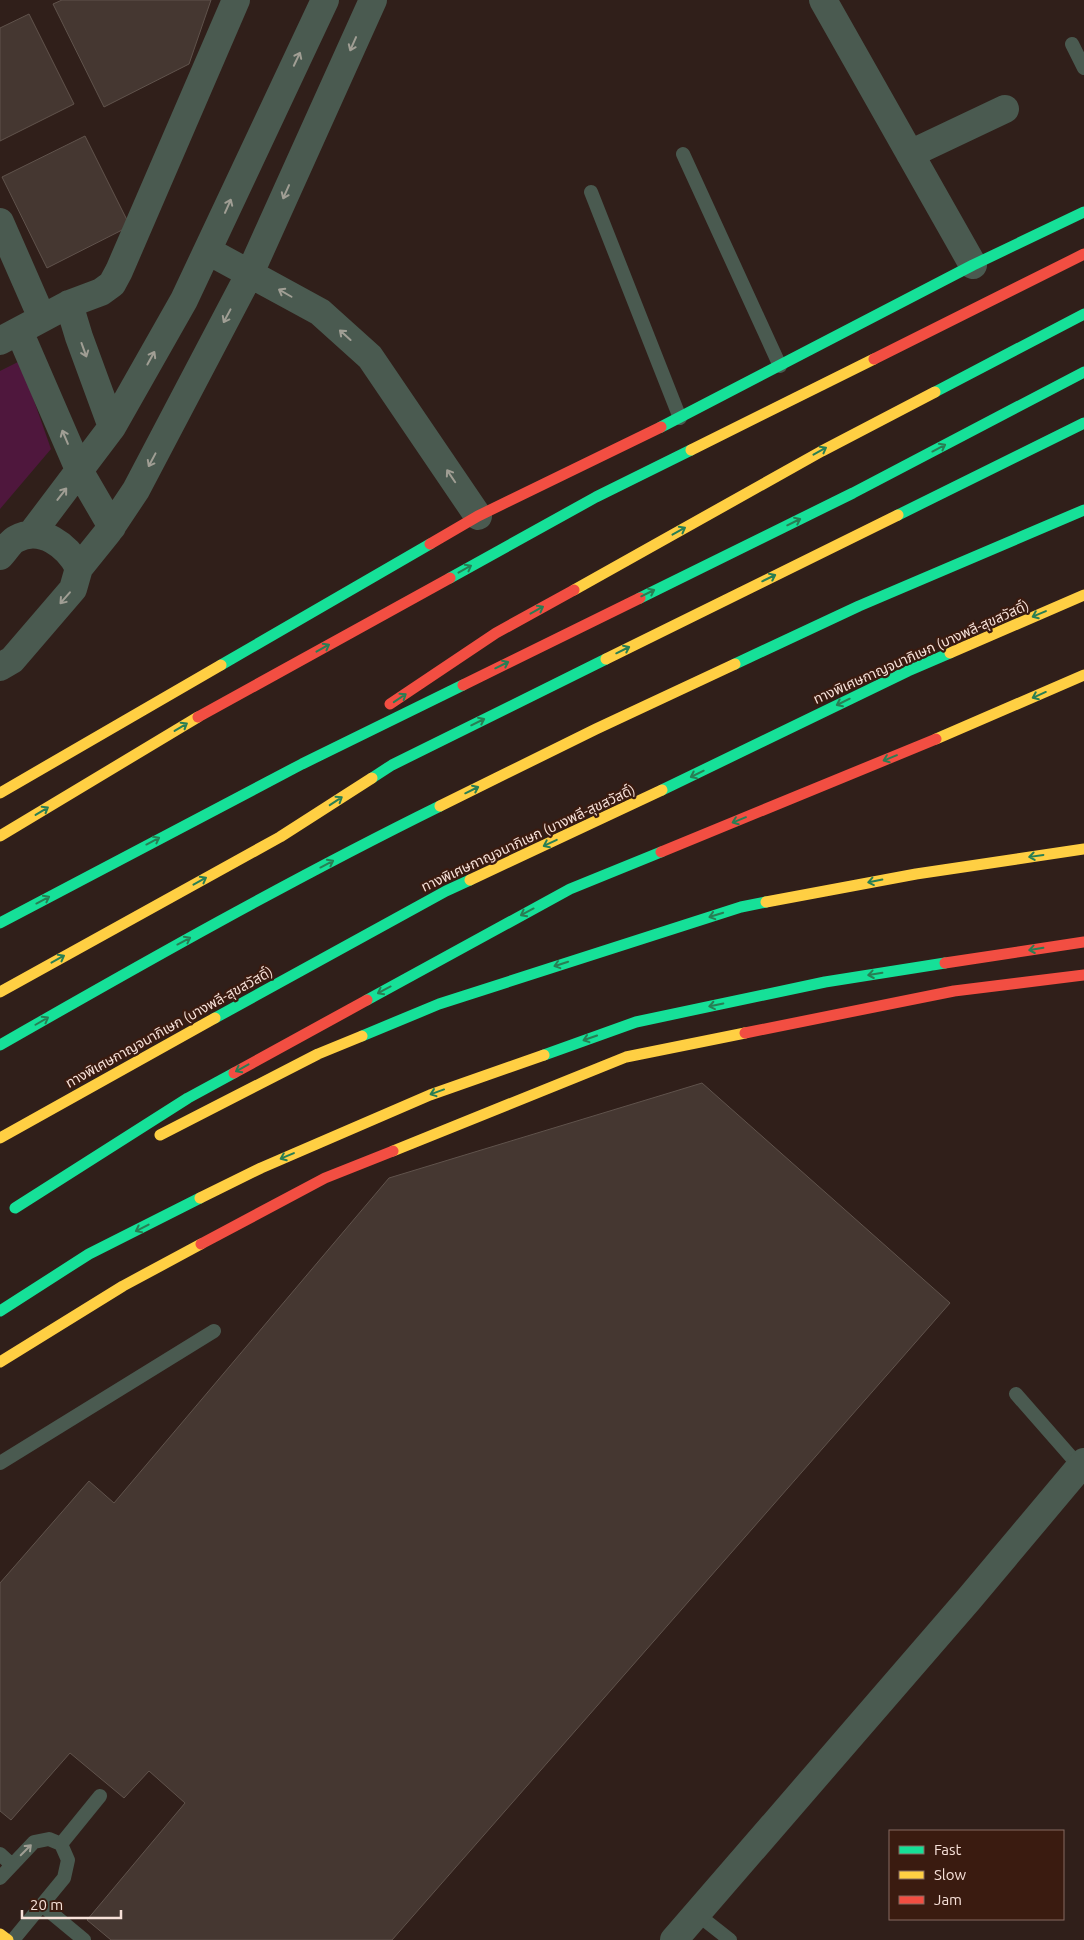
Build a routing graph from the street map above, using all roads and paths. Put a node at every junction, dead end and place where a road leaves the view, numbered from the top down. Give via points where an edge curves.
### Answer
1 (236, 0) edge
2 (325, 0) edge
3 (373, 0) edge
4 (823, 0) edge
5 (1072, 44) dead end
6 (1084, 68) edge
7 (1005, 109) dead end
8 (683, 154) dead end
9 (910, 154) junction
10 (591, 192) dead end
11 (1084, 212) edge
12 (0, 222) edge
13 (208, 251) junction
14 (1084, 254) edge
15 (973, 265) junction
16 (250, 273) junction
17 (69, 304) junction
18 (1084, 314) edge
19 (21, 330) edge
20 (780, 366) junction
21 (1084, 372) edge
22 (680, 418) junction
23 (1084, 423) edge
24 (112, 427) junction
25 (80, 472) junction
26 (1084, 510) edge
27 (478, 516) junction
28 (112, 526) junction
29 (32, 533) junction
30 (0, 556) edge
31 (79, 568) junction
32 (1084, 595) edge
33 (0, 667) edge
34 (1084, 675) edge
35 (302, 764) junction
36 (0, 793) edge
37 (0, 836) edge
38 (1084, 849) edge
39 (0, 923) edge
40 (1084, 942) edge
41 (1084, 975) edge
42 (0, 992) edge
43 (0, 1046) edge
44 (0, 1138) edge
45 (147, 1142) dead end
46 (120, 1155) dead end
47 (0, 1311) edge
48 (214, 1331) dead end
49 (0, 1362) edge
50 (1016, 1394) dead end
51 (0, 1463) edge
52 (1082, 1465) edge
53 (100, 1796) dead end
54 (61, 1844) junction
55 (0, 1854) edge
56 (12, 1865) junction
57 (0, 1878) edge
58 (43, 1906) junction
59 (697, 1914) junction
60 (0, 1934) edge
61 (8, 1940) edge
62 (13, 1940) edge
63 (84, 1940) edge
64 (674, 1940) edge
65 (730, 1940) edge

1 - 17 street via 112,284 101,292
13 -> 2 street
3 -> 16 street
4 - 9 street
5 - 6 lane
7 - 9 street
8 - 20 lane
9 - 15 street
10 - 22 lane
11 - 15 main road
12 - 19 street
13 - 16 street
24 -> 13 street
37 -> 14 main road via 203,714 596,497
15 - 20 main road
27 -> 16 street via 370,358 320,312
16 -> 28 street via 136,490
17 - 19 street
17 -> 24 street
35 -> 18 main road via 496,633 822,450
25 -> 19 street
20 - 22 main road
35 -> 21 main road via 853,493
22 - 27 main road
42 -> 23 main road via 280,837 392,765
24 - 25 street
25 - 28 street
29 -> 25 street
43 -> 26 main road via 127,972 382,834 850,610
27 - 36 main road
28 - 31 street
29 - 30 street via 14,539
29 - 31 street via 52,539 75,560
31 -> 33 street via 73,589 12,660
32 -> 44 main road, ทางพิเศษกาญจนาภิเษก (บางพลี-สุขสวัสดิ์) via 908,671 446,892
34 -> 46 main road via 570,889 188,1098 11,1210
39 -> 35 main road
38 -> 45 main road via 916,874 741,907 597,952 438,1004 318,1054
40 -> 47 main road via 824,982 636,1022 430,1095 261,1168 89,1254
41 - 49 main road via 954,991 626,1057 325,1178 123,1286
48 - 51 lane
50 - 52 lane
52 - 59 street
53 - 54 lane
56 -> 54 lane via 34,1842 49,1839
54 - 58 lane via 68,1860 64,1878
55 - 56 lane
56 - 57 lane
58 - 62 lane
58 - 63 lane
59 - 64 street
59 - 65 lane
60 - 61 main road

